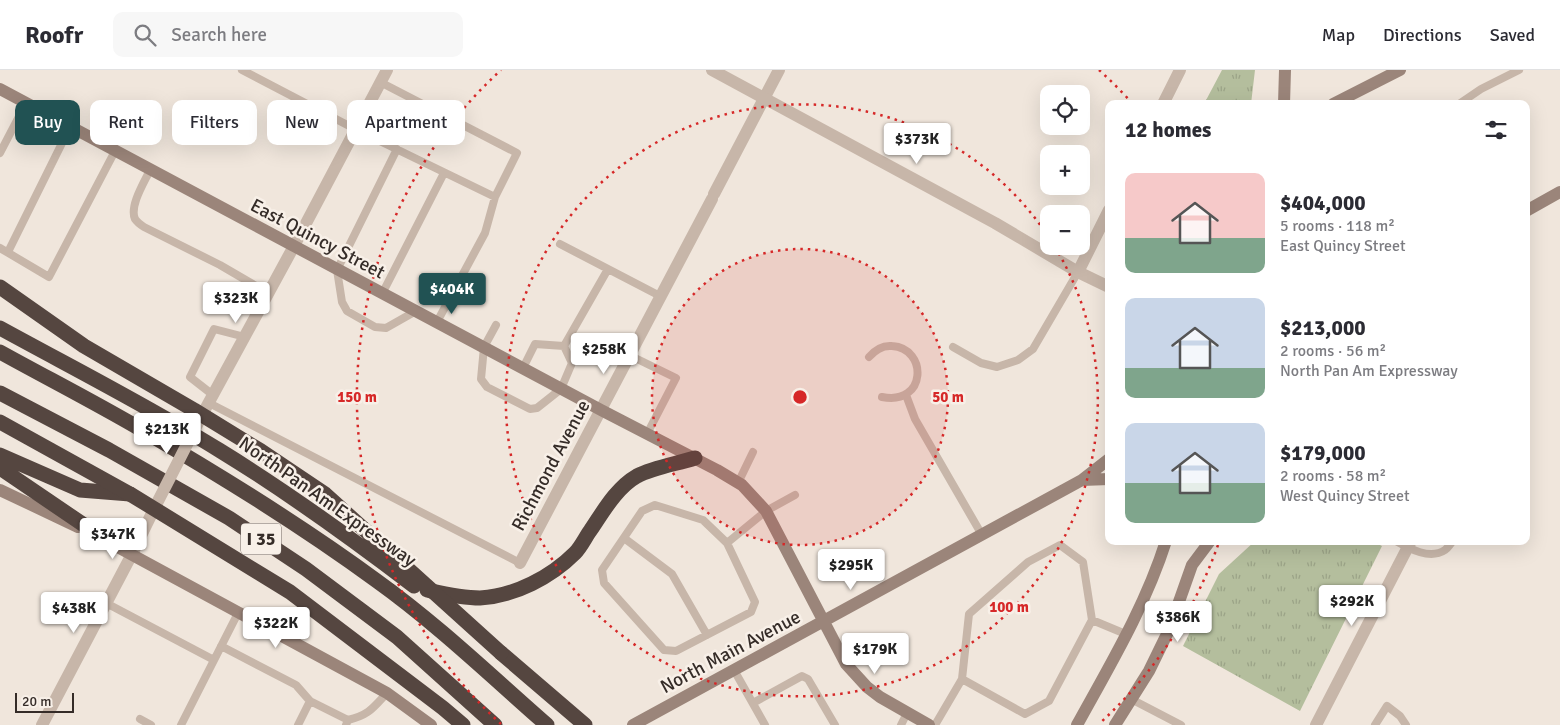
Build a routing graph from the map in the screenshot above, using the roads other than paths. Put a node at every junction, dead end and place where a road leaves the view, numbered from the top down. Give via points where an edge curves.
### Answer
1 (242, 70) edge
2 (387, 70) edge
3 (712, 70) edge
4 (779, 70) edge
5 (1180, 70) edge
6 (1285, 70) edge
7 (1400, 70) edge
8 (1519, 70) edge
9 (380, 82) junction
10 (0, 89) edge
11 (764, 98) junction
12 (20, 100) edge
13 (370, 100) edge
14 (1165, 100) edge
15 (1284, 100) edge
16 (1341, 100) edge
17 (1465, 100) edge
18 (15, 124) edge
19 (347, 125) edge
20 (80, 132) edge
21 (347, 144) edge
22 (61, 145) edge
23 (389, 145) edge
24 (397, 149) junction
25 (115, 151) junction
26 (0, 153) edge
27 (150, 170) junction
28 (444, 172) junction
29 (1560, 192) edge
30 (495, 197) junction
31 (1530, 209) edge
32 (1105, 218) edge
33 (560, 244) dead end
34 (294, 246) junction
35 (0, 248) edge
36 (8, 252) junction
37 (608, 269) junction
38 (337, 270) junction
39 (1078, 272) junction
40 (1105, 285) edge
41 (0, 287) edge
42 (268, 293) junction
43 (382, 294) junction
44 (660, 296) junction
45 (416, 311) junction
46 (437, 322) junction
47 (496, 325) dead end
48 (0, 328) edge
49 (245, 337) junction
50 (564, 346) junction
51 (953, 347) dead end
52 (484, 348) junction
53 (0, 352) edge
54 (629, 355) junction
55 (868, 358) dead end
56 (523, 368) junction
57 (561, 389) junction
58 (0, 393) edge
59 (906, 395) junction
60 (882, 397) dead end
61 (211, 399) junction
62 (601, 410) junction
63 (0, 422) edge
64 (647, 434) junction
65 (753, 452) dead end
66 (0, 454) edge
67 (695, 458) junction
68 (1105, 462) edge
69 (0, 468) edge
70 (1105, 479) edge
71 (1082, 480) junction
72 (738, 483) junction
73 (0, 490) edge
74 (130, 494) junction
75 (795, 495) dead end
76 (766, 511) junction
77 (311, 535) junction
78 (982, 535) junction
79 (624, 538) junction
80 (109, 542) junction
81 (727, 543) junction
82 (1165, 545) edge
83 (1207, 545) edge
84 (1410, 545) edge
85 (1449, 545) edge
86 (131, 556) junction
87 (520, 563) joint
88 (106, 604) junction
89 (238, 613) junction
90 (1092, 620) junction
91 (824, 622) junction
92 (707, 635) junction
93 (1128, 635) junction
94 (221, 646) junction
95 (501, 653) junction
96 (214, 660) junction
97 (734, 670) junction
98 (962, 679) junction
99 (387, 693) junction
100 (1131, 699) junction
101 (310, 701) junction
102 (753, 703) junction
103 (907, 713) junction
104 (140, 719) dead end
105 (347, 722) edge
106 (42, 725) edge
107 (151, 725) edge
108 (181, 725) edge
109 (298, 725) edge
110 (431, 725) edge
111 (463, 725) edge
112 (495, 725) edge
113 (547, 725) edge
114 (585, 725) edge
115 (633, 725) edge
116 (765, 725) edge
117 (835, 725) edge
118 (901, 725) edge
119 (929, 725) edge
120 (935, 725) edge
121 (1077, 725) edge
122 (1115, 725) edge
123 (1182, 725) edge
124 (1316, 725) edge
125 (1375, 725) edge
126 (1406, 725) edge

1 - 19 lane
2 - 9 street
3 - 11 street
4 - 11 street, Richmond Avenue
5 - 14 street
6 - 15 main road
7 - 16 main road
8 - 17 lane
9 - 13 street
9 - 30 lane via 517,153
10 - 12 main road, East Quincy Street
11 - 39 street via 995,223
11 - 44 street, Richmond Avenue
18 - 26 lane
20 - 25 main road, East Quincy Street
21 - 34 street
22 - 36 lane
23 - 24 lane
24 - 28 lane
24 - 38 lane
25 - 27 main road, East Quincy Street
25 - 36 lane via 49,277
27 - 34 main road, East Quincy Street
27 - 42 lane via 136,200 135,219 144,227
28 - 30 lane
28 - 43 lane
29 - 31 main road
30 - 46 lane via 485,233
32 - 39 street
33 - 37 lane
34 - 38 main road, East Quincy Street
34 - 42 street
35 - 36 lane
37 - 44 lane
37 - 50 lane
38 - 43 main road, East Quincy Street
38 - 45 lane via 342,302 347,311 375,327 386,328
39 - 40 street
39 - 51 lane via 1033,349 1018,360 997,367 981,363
41 - 95 highway, bridge via 92,351 228,431 325,494
42 - 49 street
43 - 45 main road, East Quincy Street
44 - 54 street, Richmond Avenue
45 - 46 main road, East Quincy Street
46 - 52 main road, East Quincy Street
47 - 52 lane
48 - 95 highway, North Pan Am Expressway / I 35, bridge via 158,414 281,489
49 - 61 street
49 - 61 lane via 214,329 190,377
50 - 56 lane via 536,344
50 - 57 lane via 572,363
52 - 56 main road, East Quincy Street
52 - 57 lane via 482,379 488,387 530,409 538,408
53 - 77 highway, North Pan Am Expressway / I 35 via 142,430
54 - 62 street, Richmond Avenue
54 - 64 lane via 676,378
55 - 59 lane via 880,348 894,346 907,351 916,362 918,377
56 - 57 main road, East Quincy Street
57 - 62 main road, East Quincy Street
58 - 112 highway, I 35 via 229,518 298,564 397,637
59 - 60 lane
59 - 78 lane via 915,419
61 - 86 street, bridge
61 - 87 lane
62 - 64 main road, East Quincy Street
62 - 87 street, Richmond Avenue
63 - 74 highway, I 35, bridge
64 - 67 main road, East Quincy Street
65 - 72 lane
66 - 74 highway via 80,490
67 - 72 main road, East Quincy Street
67 - 77 highway via 636,476 615,495 576,552 540,580 512,592 481,598 420,588 382,574
68 - 71 main road, North Main Avenue
69 - 80 highway
70 - 71 main road, North Main Avenue
71 - 78 main road, North Main Avenue
72 - 76 main road, East Quincy Street
73 - 80 main road
74 - 111 highway, I 35, bridge via 290,592
75 - 76 lane
76 - 81 lane
76 - 91 main road, East Quincy Street
77 - 113 highway, North Pan Am Expressway / I 35 via 431,623
78 - 91 main road, North Main Avenue
79 - 81 lane via 642,511 655,505 703,520
79 - 92 lane via 672,574
79 - 92 lane via 602,570 604,583 664,650 676,651
80 - 86 main road
81 - 92 lane via 754,602 751,612
82 - 93 main road
83 - 100 main road via 1192,565 1169,630
84 - 85 lane via 1430,555
84 - 124 street
86 - 88 street
86 - 89 main road
88 - 96 lane
88 - 106 street
89 - 94 lane
89 - 99 main road
90 - 93 lane
90 - 98 lane via 1050,701 1025,714
90 - 98 lane via 1083,562 1060,545 1028,562 969,614
91 - 97 main road, North Main Avenue
91 - 103 main road, East Quincy Street via 854,674 880,697
93 - 121 main road
94 - 96 lane
94 - 101 lane via 296,685
95 - 114 highway, North Pan Am Expressway / I 35
96 - 108 lane
97 - 102 lane
97 - 115 main road, North Main Avenue
98 - 120 lane
99 - 105 lane via 371,710
99 - 110 main road
100 - 122 main road
100 - 123 lane
101 - 105 lane
101 - 109 lane
102 - 116 lane
102 - 117 lane via 802,676 808,679
103 - 118 lane
103 - 119 main road, East Quincy Street
104 - 107 lane
125 - 126 lane via 1387,706

